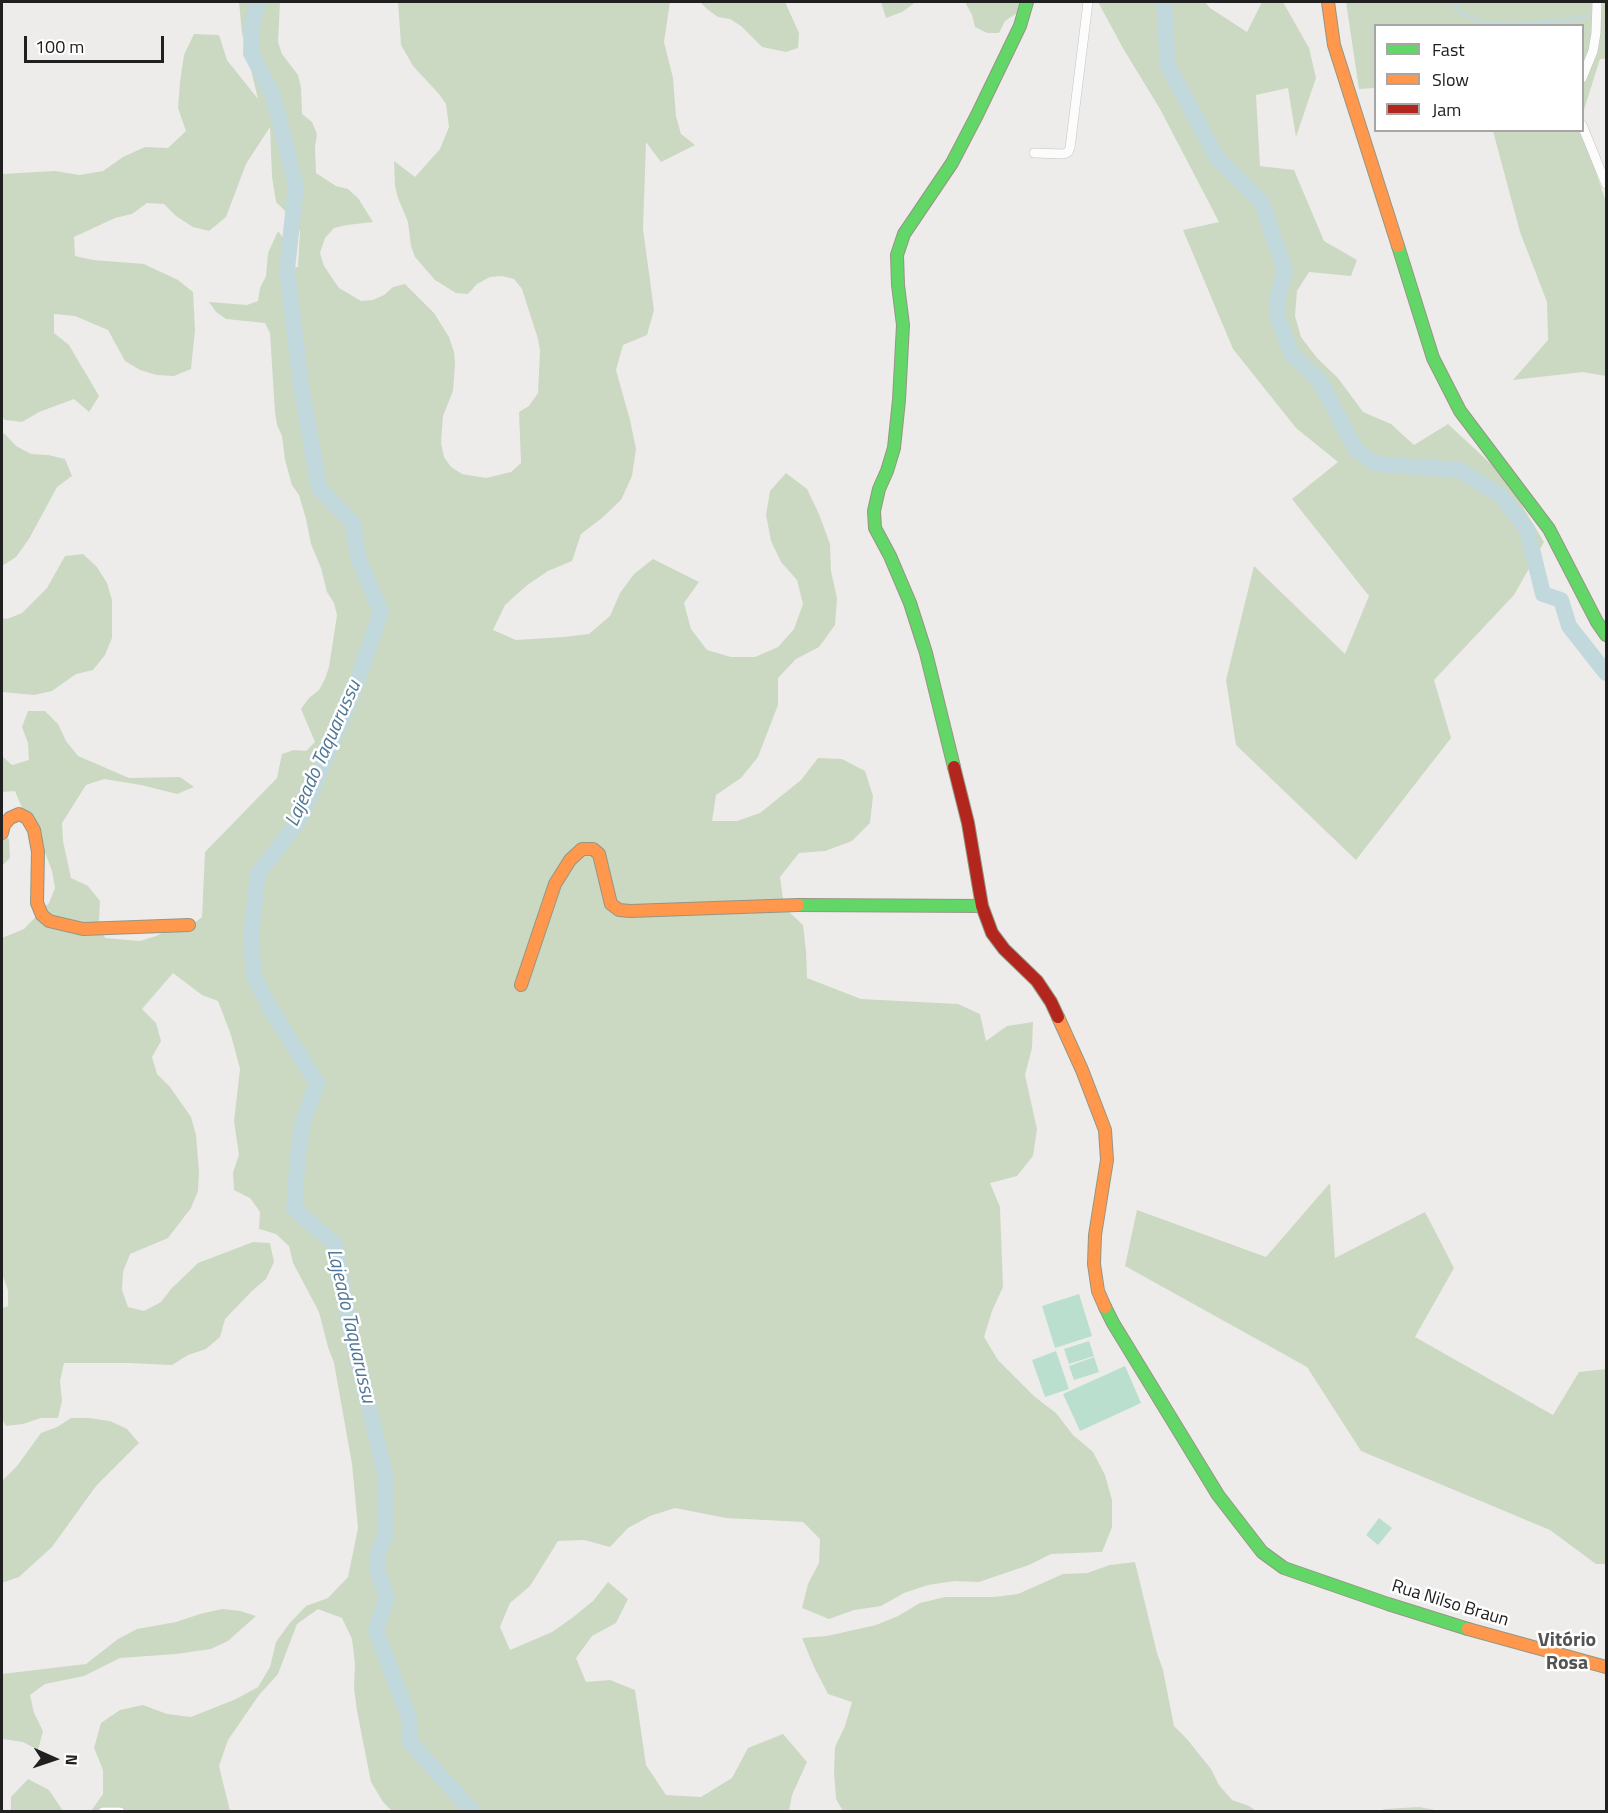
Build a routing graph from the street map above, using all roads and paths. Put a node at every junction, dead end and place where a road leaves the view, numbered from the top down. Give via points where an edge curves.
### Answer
1 (1027, 2) edge
2 (1088, 2) edge
3 (1328, 2) edge
4 (1597, 2) edge
5 (1584, 73) edge
6 (1584, 130) edge
7 (1034, 153) dead end
8 (1606, 184) edge
9 (1606, 635) edge
10 (2, 833) edge
11 (982, 906) junction
12 (189, 925) dead end
13 (521, 985) dead end
14 (1606, 1667) edge
15 (103, 1812) edge
16 (120, 1812) edge

1 - 11 street, Rua Nilso Braun via 1020,26 977,115 952,163 904,234 897,255 903,326 899,400 894,448 874,511 875,528 910,603 926,653 968,823
2 - 7 street via 1070,148 1064,154
3 - 9 street via 1334,45 1432,357 1460,411 1550,529
4 - 5 street via 1593,51
6 - 8 street
10 - 12 street via 10,818 19,814 27,818 34,830 38,903 49,921 82,929
11 - 13 street via 620,910 611,904 599,854 593,849 582,849 555,884
11 - 14 street, Rua Nilso Braun via 992,933 1037,981 1051,1002 1105,1130 1107,1160 1094,1245 1098,1291 1113,1323 1218,1495 1262,1552 1284,1568 1388,1604
15 - 16 street

